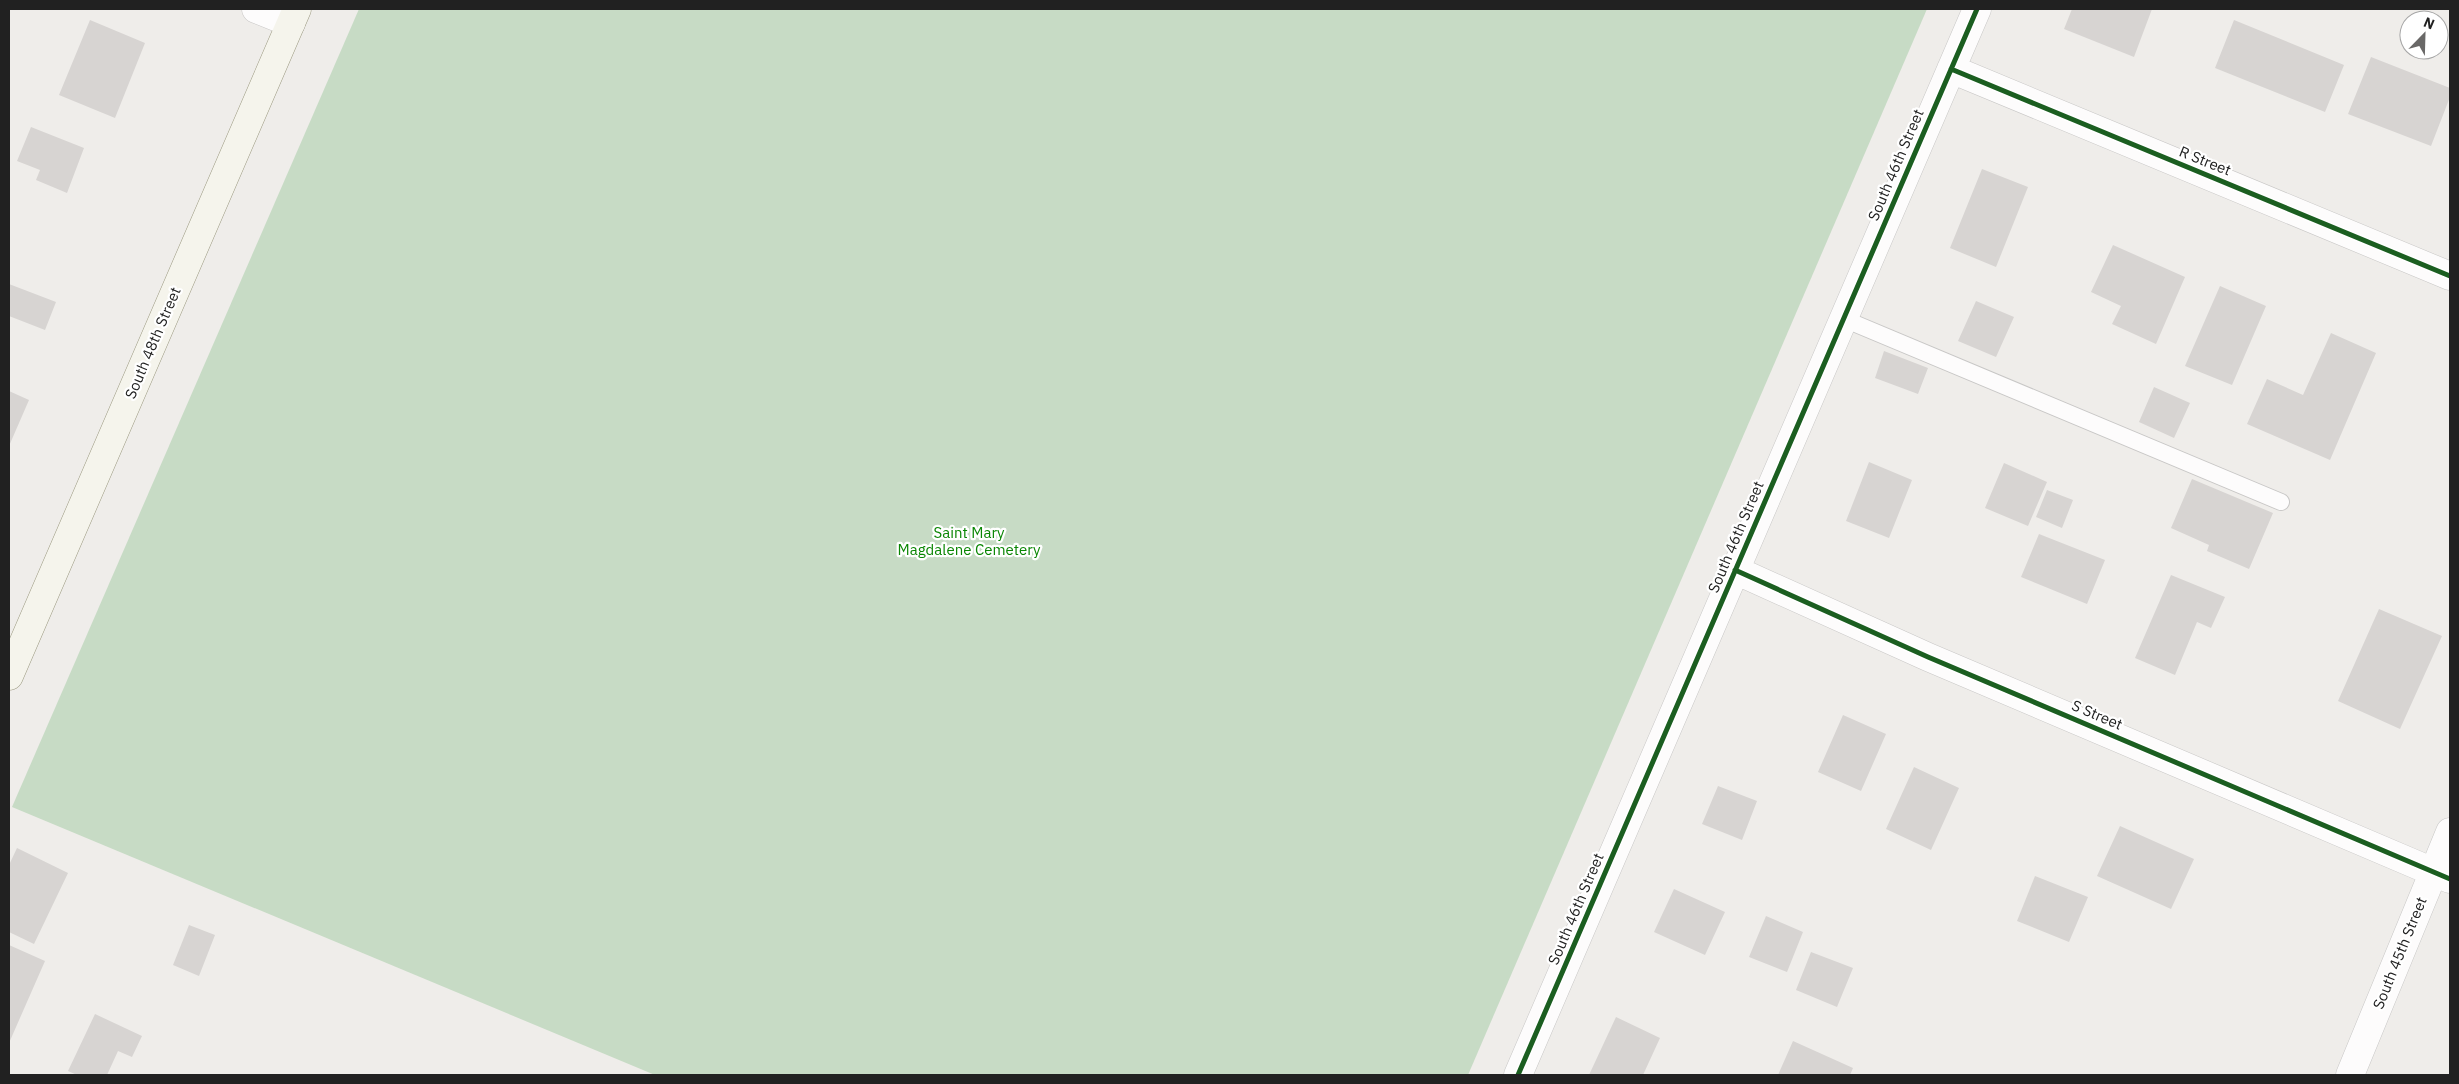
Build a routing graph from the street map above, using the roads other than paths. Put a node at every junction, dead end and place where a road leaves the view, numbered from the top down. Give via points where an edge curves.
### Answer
1 (256, 9) edge
2 (1977, 9) edge
3 (294, 16) edge
4 (1951, 69) junction
5 (2450, 276) edge
6 (1844, 319) junction
7 (2281, 502) dead end
8 (1736, 570) junction
9 (9, 676) edge
10 (2450, 832) edge
11 (2441, 876) edge
12 (1518, 1075) edge
13 (2350, 1075) edge

1 - 3 street
2 - 4 street, South 46th Street
3 - 9 main road, South 48th Street
4 - 5 street, R Street
4 - 6 street, South 46th Street
6 - 7 lane
6 - 8 street, South 46th Street
8 - 11 street, S Street via 1938,661
8 - 12 street, South 46th Street
10 - 11 street, South 45th Street
11 - 13 street, South 45th Street

